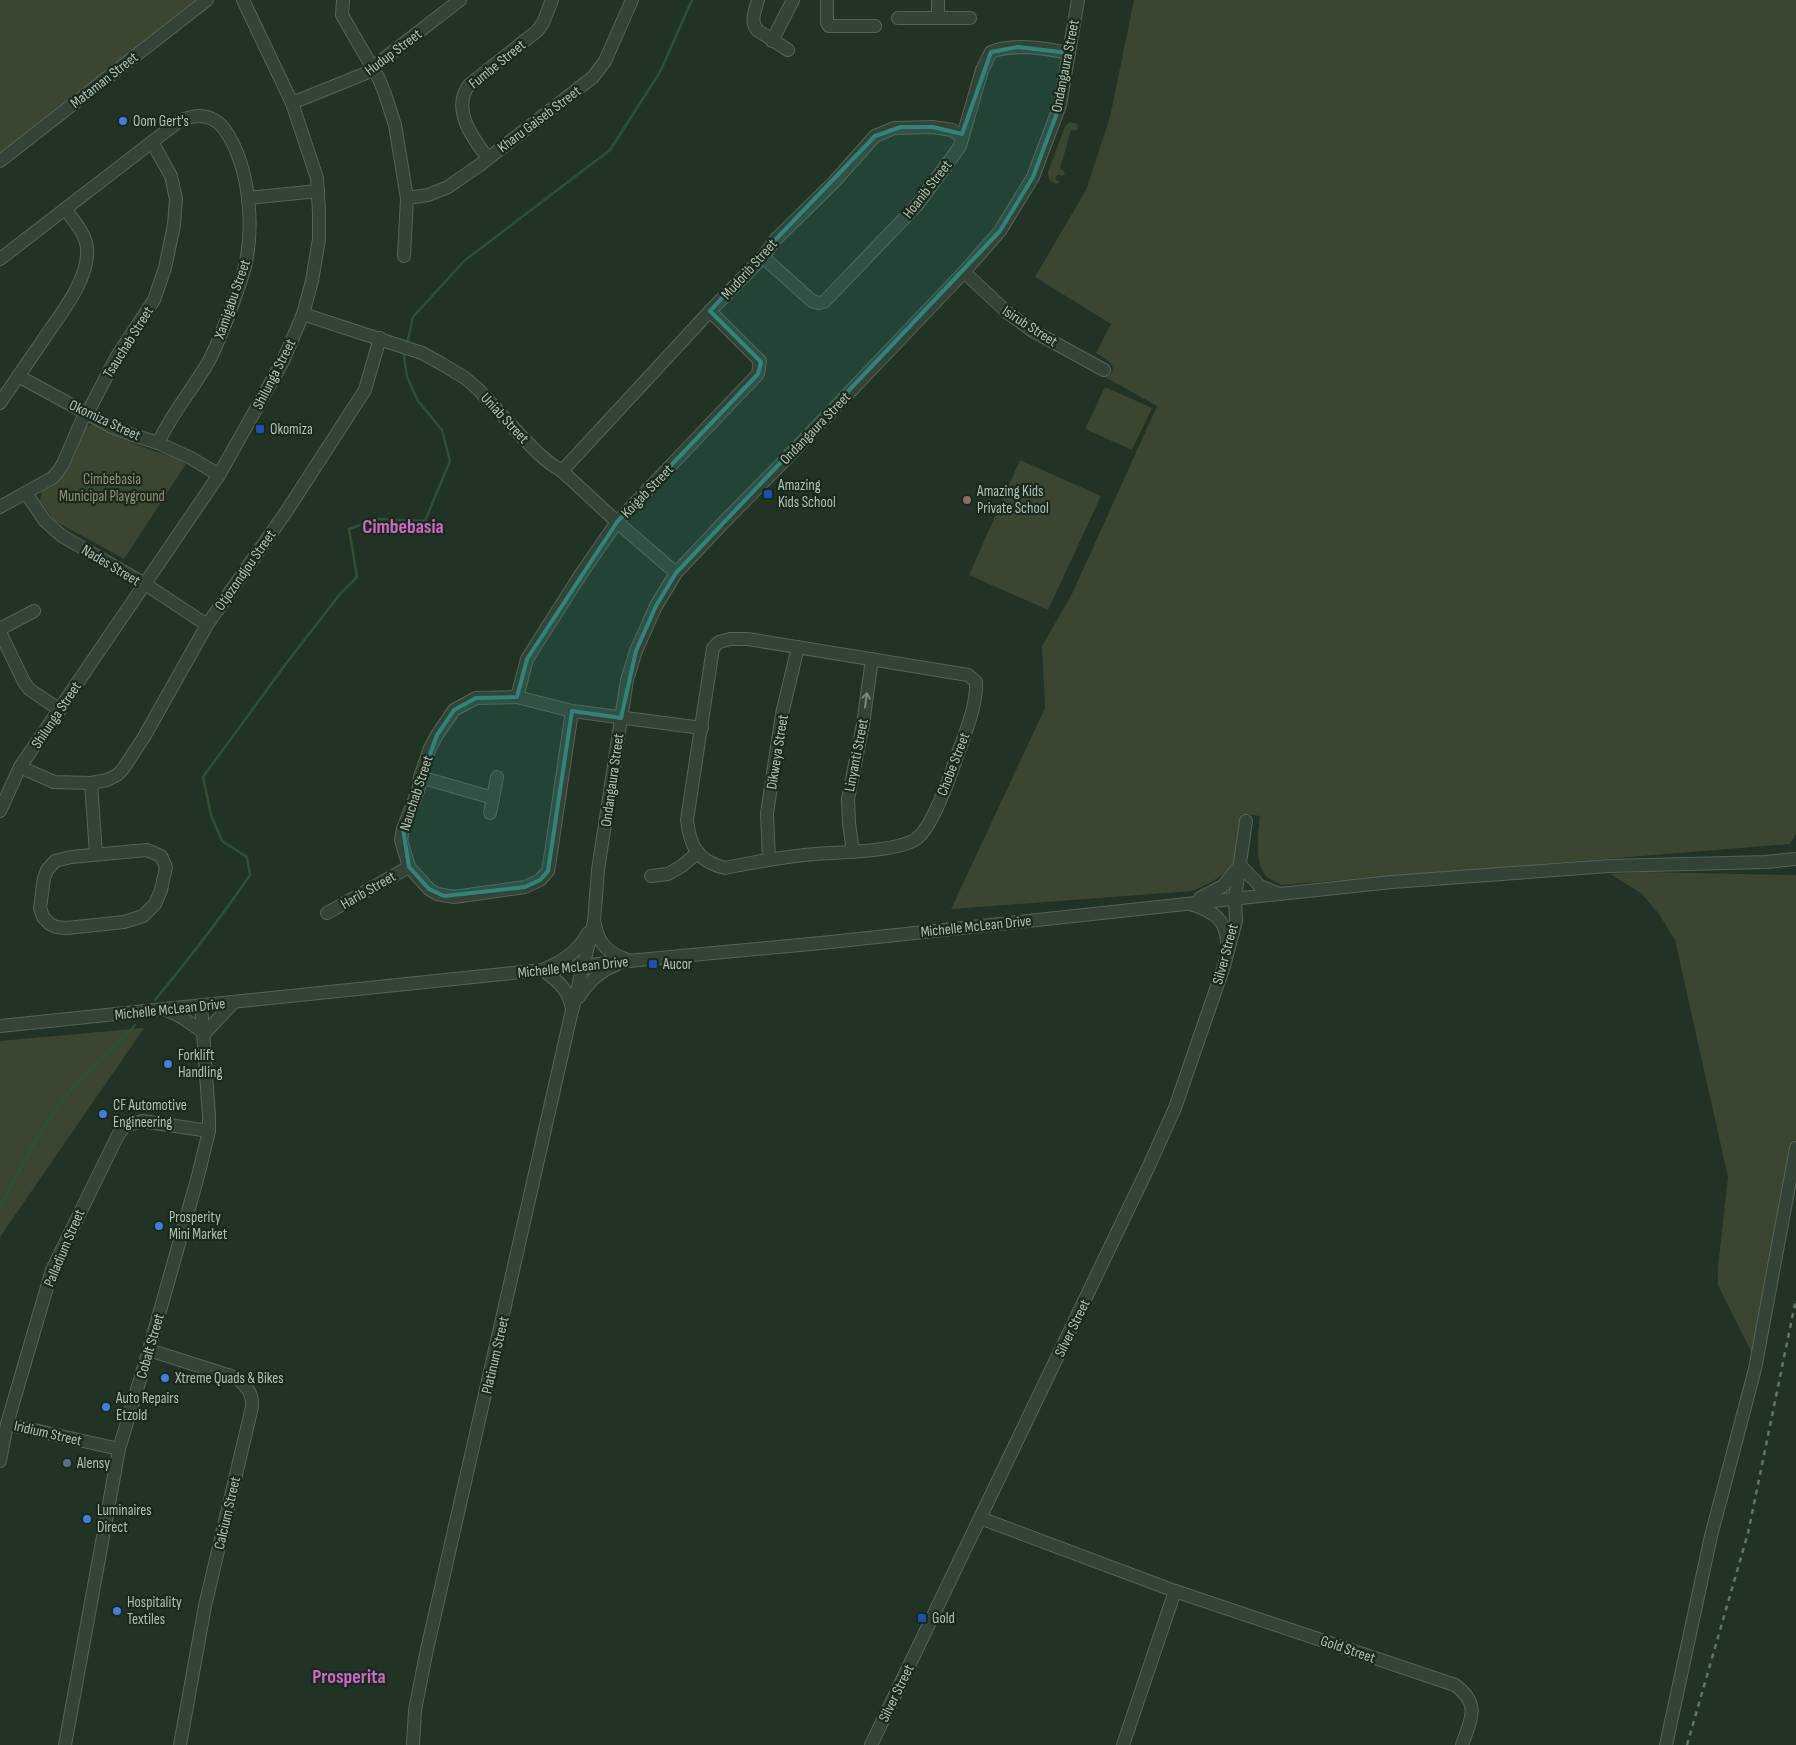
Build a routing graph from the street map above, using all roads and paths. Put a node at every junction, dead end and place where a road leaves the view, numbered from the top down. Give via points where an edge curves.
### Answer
1 (207, 0) edge
2 (243, 0) edge
3 (343, 0) edge
4 (460, 0) edge
5 (552, 0) edge
6 (632, 0) edge
7 (758, 0) edge
8 (792, 0) edge
9 (827, 0) edge
10 (938, 0) edge
11 (1078, 0) edge
12 (898, 18) dead end
13 (938, 18) junction
14 (970, 18) dead end
15 (875, 26) dead end
16 (772, 41) junction
17 (788, 50) dead end
18 (1069, 53) junction
19 (372, 67) junction
20 (292, 103) junction
21 (962, 137) junction
22 (152, 142) junction
23 (488, 158) junction
24 (0, 161) edge
25 (318, 191) junction
26 (248, 198) junction
27 (407, 198) junction
28 (65, 209) junction
29 (404, 256) dead end
30 (763, 257) junction
31 (0, 259) edge
32 (964, 272) junction
33 (710, 311) junction
34 (303, 314) junction
35 (380, 338) junction
36 (1104, 370) dead end
37 (18, 376) junction
38 (0, 403) edge
39 (87, 414) junction
40 (158, 443) junction
41 (562, 471) junction
42 (219, 475) junction
43 (26, 493) junction
44 (0, 507) edge
45 (617, 522) junction
46 (676, 574) junction
47 (145, 584) junction
48 (34, 611) dead end
49 (207, 625) junction
50 (0, 631) edge
51 (798, 647) junction
52 (872, 659) junction
53 (517, 697) junction
54 (60, 710) junction
55 (572, 710) junction
56 (621, 718) junction
57 (702, 728) junction
58 (20, 767) junction
59 (420, 777) junction
60 (497, 777) dead end
61 (91, 783) junction
62 (493, 798) junction
63 (0, 811) edge
64 (490, 813) dead end
65 (1246, 821) dead end
66 (698, 852) junction
67 (853, 852) junction
68 (96, 854) junction
69 (1796, 859) edge
70 (769, 860) junction
71 (1240, 865) junction
72 (409, 867) junction
73 (651, 876) dead end
74 (1280, 895) junction
75 (1234, 898) junction
76 (1189, 903) junction
77 (327, 913) dead end
78 (594, 922) junction
79 (1228, 948) junction
80 (628, 961) junction
81 (584, 965) junction
82 (543, 970) junction
83 (233, 1003) junction
84 (201, 1005) junction
85 (165, 1009) junction
86 (572, 1010) junction
87 (0, 1026) edge
88 (203, 1033) junction
89 (209, 1131) junction
90 (1796, 1148) edge
91 (149, 1350) junction
92 (7, 1424) junction
93 (119, 1449) junction
94 (0, 1461) edge
95 (980, 1518) junction
96 (1175, 1590) junction
97 (65, 1745) edge
98 (180, 1745) edge
99 (413, 1745) edge
100 (871, 1745) edge
101 (1122, 1745) edge
102 (1462, 1745) edge
103 (1666, 1745) edge

1 - 24 street, Mataman Street
2 - 20 street, Shilunga Street
3 - 19 street via 342,15
4 - 19 street, Hudup Street
5 - 23 street, Fumbe Street via 537,31 464,92 462,105 466,124
6 - 23 street, Kharu Gaiseb Street via 598,73
7 - 16 street via 753,26
8 - 16 street
9 - 15 street via 829,26
10 - 13 street
11 - 18 street, Ondangaura Street
12 - 13 street
13 - 14 street
16 - 17 street
18 - 21 street, Hoanib Street via 1018,47 1003,47 991,52 982,70
18 - 32 street, Ondangaura Street via 1060,105 1033,177 1000,231
19 - 20 street, Hudup Street via 359,77
19 - 27 street via 391,113
20 - 25 street, Shilunga Street
21 - 30 street, Mudorib Street via 952,130 933,127 894,128 875,136
21 - 30 street, Hoanib Street via 960,146 917,205 824,302 812,301
22 - 26 street, Xamigabu Street via 186,118 195,115 214,120 224,128 240,158
22 - 28 street, Xamigabu Street
22 - 39 street, Tsauchab Street via 170,176 176,199 165,268 154,300 117,356
23 - 27 street, Kharu Gaiseb Street via 448,188
25 - 26 street
25 - 34 street, Shilunga Street via 317,253
26 - 40 street, Xamigabu Street via 248,254 231,308 210,359 172,415
27 - 29 street
28 - 31 street, Xamigabu Street
28 - 37 street via 86,242 85,266 75,291
30 - 33 street, Mudorib Street
32 - 36 street, Isirub Street via 1008,313 1033,331
32 - 46 street, Ondangaura Street
33 - 41 street, Mudorib Street
33 - 45 street, Koigab Street via 760,361 758,374
34 - 35 street, Uniab Street
34 - 42 street, Shilunga Street via 283,361
35 - 41 street, Uniab Street via 422,354 465,378 524,440
35 - 49 street, Otjozondjou Street via 365,390
37 - 38 street
37 - 39 street, Okomiza Street
39 - 40 street, Okomiza Street via 121,431
39 - 43 street, Tsauchab Street via 60,469 52,478
40 - 42 street, Okomiza Street
41 - 45 street, Uniab Street
42 - 47 street, Shilunga Street
43 - 44 street, Tsauchab Street
43 - 47 street, Nades Street via 45,521 58,532
45 - 46 street, Uniab Street
45 - 53 street, Koigab Street via 527,658
46 - 56 street, Ondangaura Street via 656,606 636,651
47 - 49 street, Nades Street
47 - 54 street, Shilunga Street
48 - 50 street
49 - 61 street, Otjozondjou Street via 123,769 107,780
50 - 54 street via 29,689
51 - 52 street, Chobe Street
51 - 57 street, Chobe Street via 748,639 719,642 713,648
51 - 70 street, Dikweya Street via 782,714 767,813
67 -> 52 street, Linyanti Street via 848,799
52 - 67 street, Chobe Street via 968,675 976,682 976,690 974,706 953,768 925,829 905,845
53 - 55 street, Nauchab Street
53 - 59 street, Nauchab Street via 476,698 454,710 437,735
54 - 58 street, Shilunga Street
55 - 56 street, Nauchab Street
55 - 72 street, Nauchab Street via 549,866 540,880 525,887 454,897 429,889
56 - 57 street
56 - 78 street, Ondangaura Street via 598,870
57 - 66 street, Chobe Street via 687,820 692,846
58 - 61 street, Otjozondjou Street via 54,782
58 - 63 street, Shilunga Street
59 - 62 street
59 - 72 street, Nauchab Street via 401,840
60 - 62 street
61 - 68 street
62 - 64 street
65 - 71 street, Silver Street
66 - 70 street, Chobe Street via 725,868
66 - 73 street via 668,874
67 - 70 street, Chobe Street
68 - 68 street via 147,850 161,856 166,867 155,904 143,916 124,922 67,928 50,924 42,917 40,908 47,870 58,859
69 - 74 street, Michelle McLean Drive via 1609,866 1392,882
71 - 74 street via 1260,886
71 - 75 street, Silver Street
71 - 76 street via 1223,886
72 - 77 street, Harib Street
74 - 75 street, Michelle McLean Drive
75 - 76 street, Michelle McLean Drive
75 - 79 street, Silver Street via 1236,921
76 - 79 street via 1206,909 1222,923 1227,931
76 - 80 street, Michelle McLean Drive
78 - 80 street via 596,934 607,950
78 - 81 street, Ondangaura Street
78 - 82 street via 575,952
79 - 95 street, Silver Street via 1175,1108
80 - 81 street, Michelle McLean Drive
80 - 86 street via 589,982
81 - 82 street, Michelle McLean Drive
81 - 86 street, Platinum Street
82 - 83 street, Michelle McLean Drive
82 - 86 street via 566,989
83 - 84 street, Michelle McLean Drive
83 - 88 street
84 - 85 street, Michelle McLean Drive
84 - 88 street, Cobalt Street
85 - 87 street, Michelle McLean Drive
85 - 88 street
86 - 99 street, Platinum Street via 426,1654 415,1710
88 - 89 street, Cobalt Street
89 - 91 street, Cobalt Street
89 - 92 street, Palladium Street via 142,1121 125,1126 118,1135 52,1270
90 - 103 street via 1755,1369 1712,1536
91 - 93 street, Cobalt Street
91 - 98 street, Calcium Street via 237,1378 253,1397 205,1606
92 - 93 street, Iridium Street
92 - 94 street, Palladium Street
93 - 97 street, Cobalt Street
95 - 96 street, Gold Street
95 - 100 street, Silver Street
96 - 101 street
96 - 102 street, Gold Street via 1455,1685 1466,1694 1472,1707

